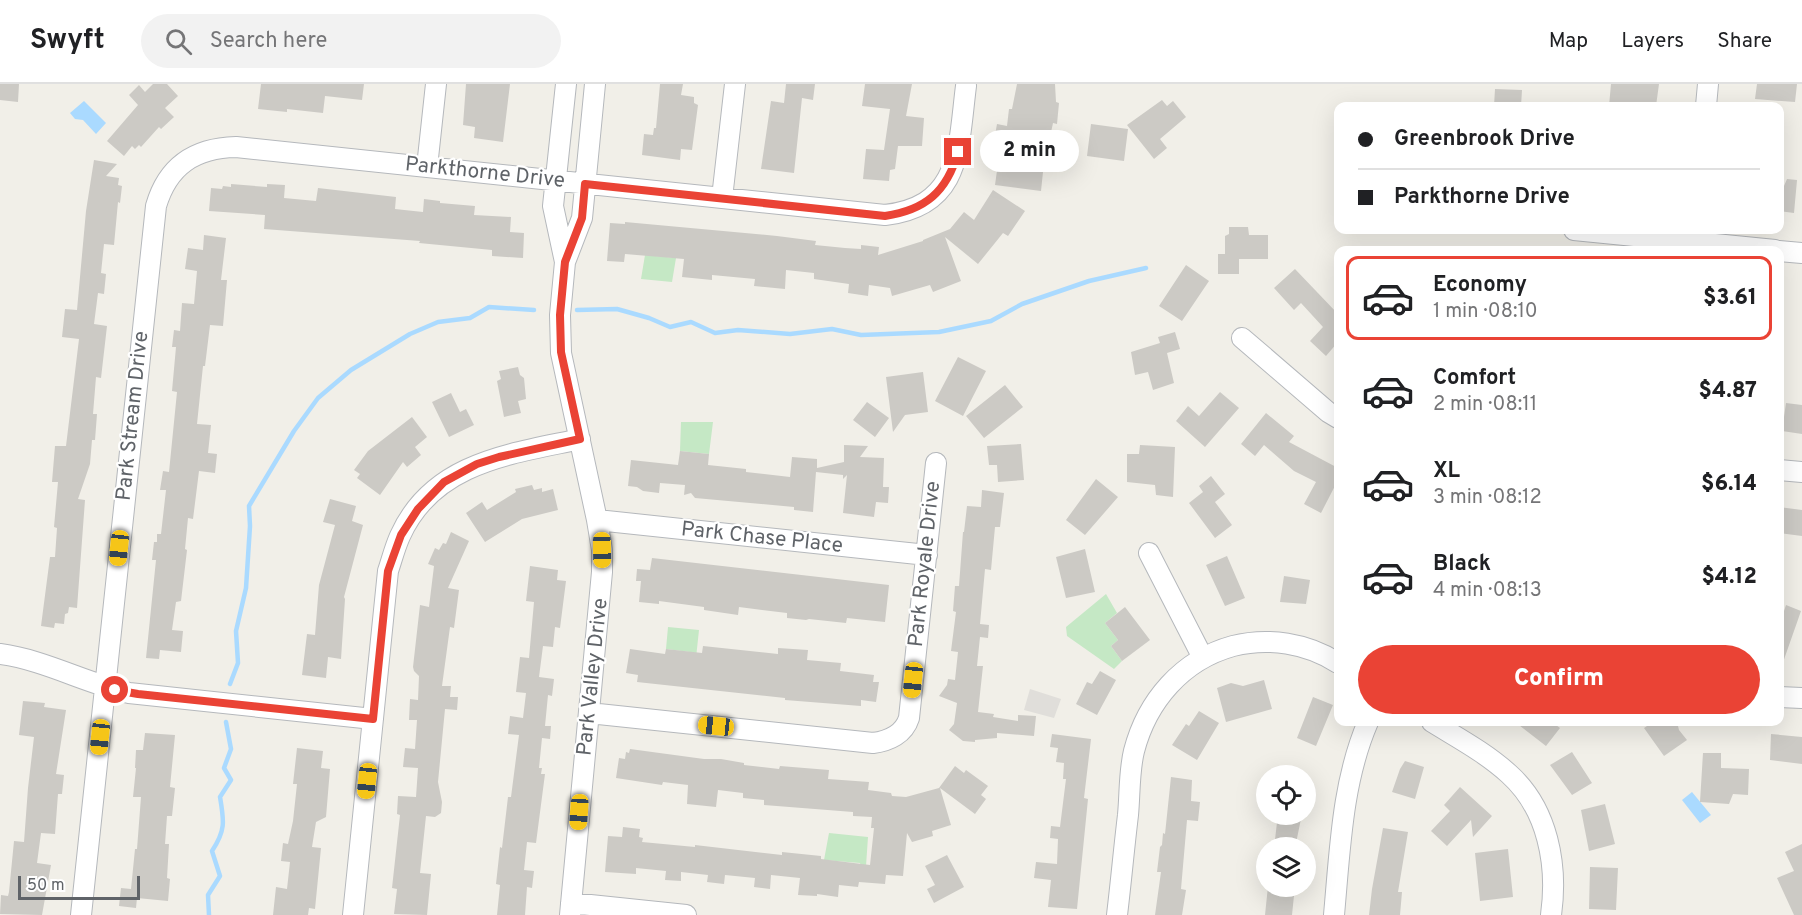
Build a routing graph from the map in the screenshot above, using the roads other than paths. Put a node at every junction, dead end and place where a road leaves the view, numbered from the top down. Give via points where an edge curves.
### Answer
1 (436, 84) edge
2 (566, 84) edge
3 (596, 84) edge
4 (735, 84) edge
5 (1708, 84) edge
6 (966, 86) dead end
7 (1706, 102) edge
8 (237, 147) joint
9 (427, 167) junction
10 (555, 181) junction
11 (585, 184) junction
12 (722, 198) junction
13 (1617, 234) edge
14 (1692, 241) edge
15 (1734, 246) edge
16 (1784, 252) edge
17 (1802, 254) edge
18 (565, 262) junction
19 (1242, 338) dead end
20 (1334, 416) edge
21 (580, 439) junction
22 (936, 463) dead end
23 (1784, 470) edge
24 (1802, 472) edge
25 (597, 520) junction
26 (1149, 553) dead end
27 (927, 555) junction
28 (0, 654) edge
29 (1203, 658) junction
30 (1334, 661) edge
31 (105, 687) junction
32 (1784, 697) edge
33 (1802, 698) edge
34 (589, 713) junction
35 (373, 719) junction
36 (1366, 726) edge
37 (1438, 726) edge
38 (571, 909) edge
39 (81, 915) edge
40 (353, 915) edge
41 (686, 915) edge
42 (1117, 915) edge
43 (1334, 915) edge
44 (1551, 915) edge

1 - 9 street
2 - 10 street, Park Valley Drive
3 - 11 street, Park Valley Drive
4 - 12 street
5 - 7 street
6 - 12 street, Parkthorne Drive via 954,168 923,205 885,216
8 - 9 street, Parkthorne Drive
8 - 31 street, Park Stream Drive via 206,151 178,166 164,184 156,206
9 - 10 street, Parkthorne Drive
10 - 11 street, Parkthorne Drive
10 - 18 street, Park Valley Drive via 553,207
11 - 12 street, Parkthorne Drive
11 - 18 street, Park Valley Drive via 582,218
13 - 14 street
14 - 15 street
16 - 17 street
18 - 21 street, Park Valley Drive via 561,352
19 - 20 street
21 - 25 street, Park Valley Drive
21 - 35 street via 477,464 444,482 418,509 401,535 388,571
22 - 27 street, Park Royale Drive
23 - 24 street
25 - 27 street, Park Chase Place
25 - 34 street, Park Valley Drive via 602,550 601,597
26 - 29 street
27 - 34 street, Park Royale Drive via 909,717 888,740 875,743
28 - 31 street via 36,662
29 - 30 street via 1230,647 1266,642 1304,647
29 - 42 street via 1168,686 1143,723 1134,752
31 - 35 street via 138,694
31 - 39 street, Park Stream Drive
32 - 33 street
34 - 38 street, Park Valley Drive
35 - 40 street
36 - 43 street via 1351,772
37 - 44 street via 1491,759 1528,797 1545,830 1553,866
38 - 41 street

